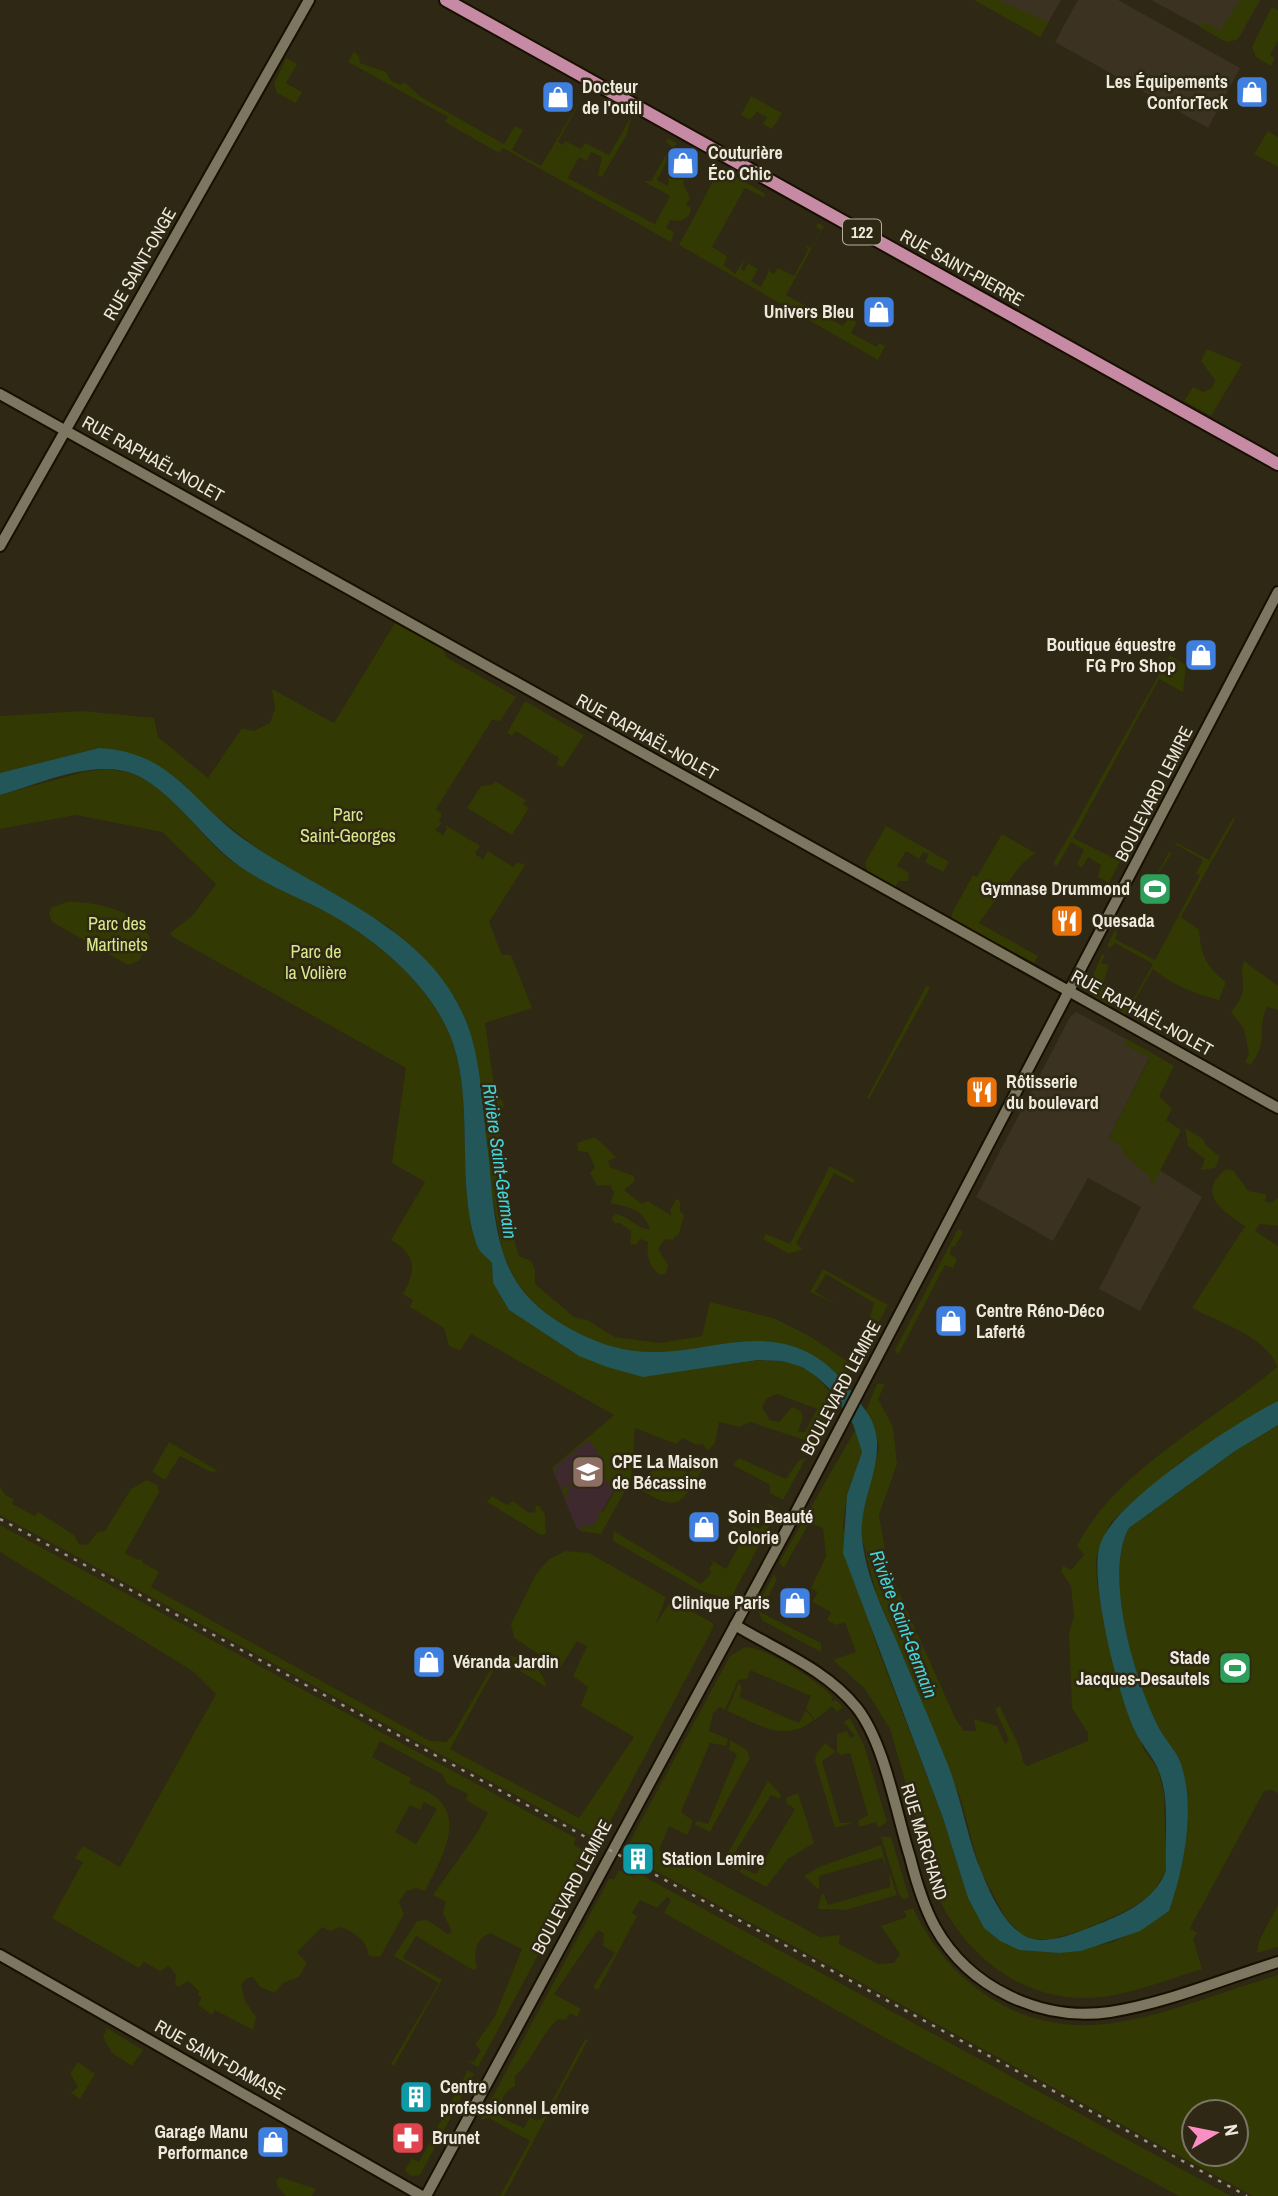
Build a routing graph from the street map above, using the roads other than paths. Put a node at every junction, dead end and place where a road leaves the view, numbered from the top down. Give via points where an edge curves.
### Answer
1 (309, 0) edge
2 (446, 0) edge
3 (0, 394) edge
4 (66, 430) junction
5 (1278, 464) edge
6 (0, 546) edge
7 (1278, 593) edge
8 (1070, 993) junction
9 (1278, 1108) edge
10 (735, 1625) junction
11 (0, 1955) edge
12 (1278, 1962) edge
13 (424, 2196) edge

1 - 4 street, RUE SAINT-ONGE
2 - 5 main road, RUE SAINT-PIERRE / 122
3 - 4 street, RUE RAPHAËL-NOLET
4 - 6 street, RUE SAINT-ONGE
4 - 8 street, RUE RAPHAËL-NOLET
7 - 8 street, BOULEVARD LEMIRE
8 - 9 street, RUE RAPHAËL-NOLET
8 - 10 street, BOULEVARD LEMIRE
10 - 12 street, RUE MARCHAND via 820,1675 859,1711 875,1744 930,1917 954,1954 992,1987 1039,2007 1097,2013
10 - 13 street, BOULEVARD LEMIRE
11 - 13 street, RUE SAINT-DAMASE

